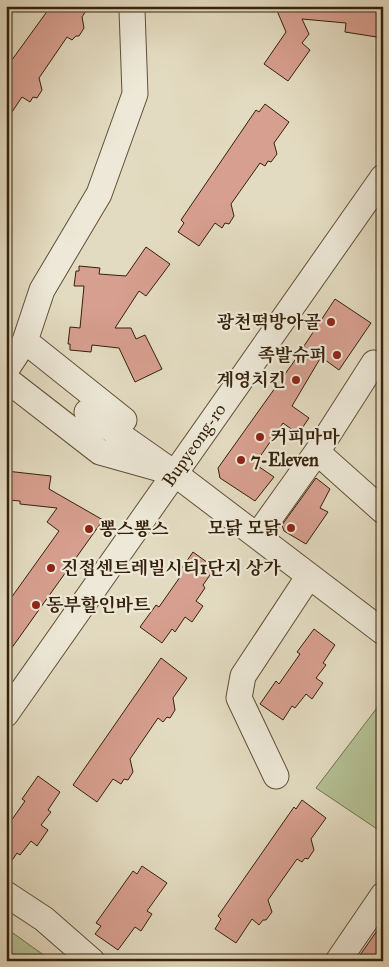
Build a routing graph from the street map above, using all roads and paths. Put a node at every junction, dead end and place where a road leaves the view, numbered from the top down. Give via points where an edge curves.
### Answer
1 (131, 6) edge
2 (383, 177) edge
3 (25, 341) junction
4 (380, 360) edge
5 (6, 370) edge
6 (6, 379) edge
7 (87, 412) dead end
8 (316, 452) junction
9 (174, 472) junction
10 (383, 511) edge
11 (257, 536) junction
12 (309, 576) junction
13 (383, 632) edge
14 (6, 714) edge
15 (276, 776) dead end
16 (6, 894) edge
17 (383, 895) edge
18 (92, 961) edge
19 (338, 961) edge

1 - 3 street via 136,94 99,194 42,290
2 - 9 street, Bupyeong-ro
3 - 5 street
3 - 9 street via 120,416
4 - 8 street
6 - 9 street via 100,452
7 - 9 street
8 - 10 street
8 - 11 street
9 - 11 street
9 - 14 street, Bupyeong-ro
11 - 12 street
12 - 13 street
12 - 15 street via 243,676 240,698
16 - 18 street via 44,919
17 - 19 street

